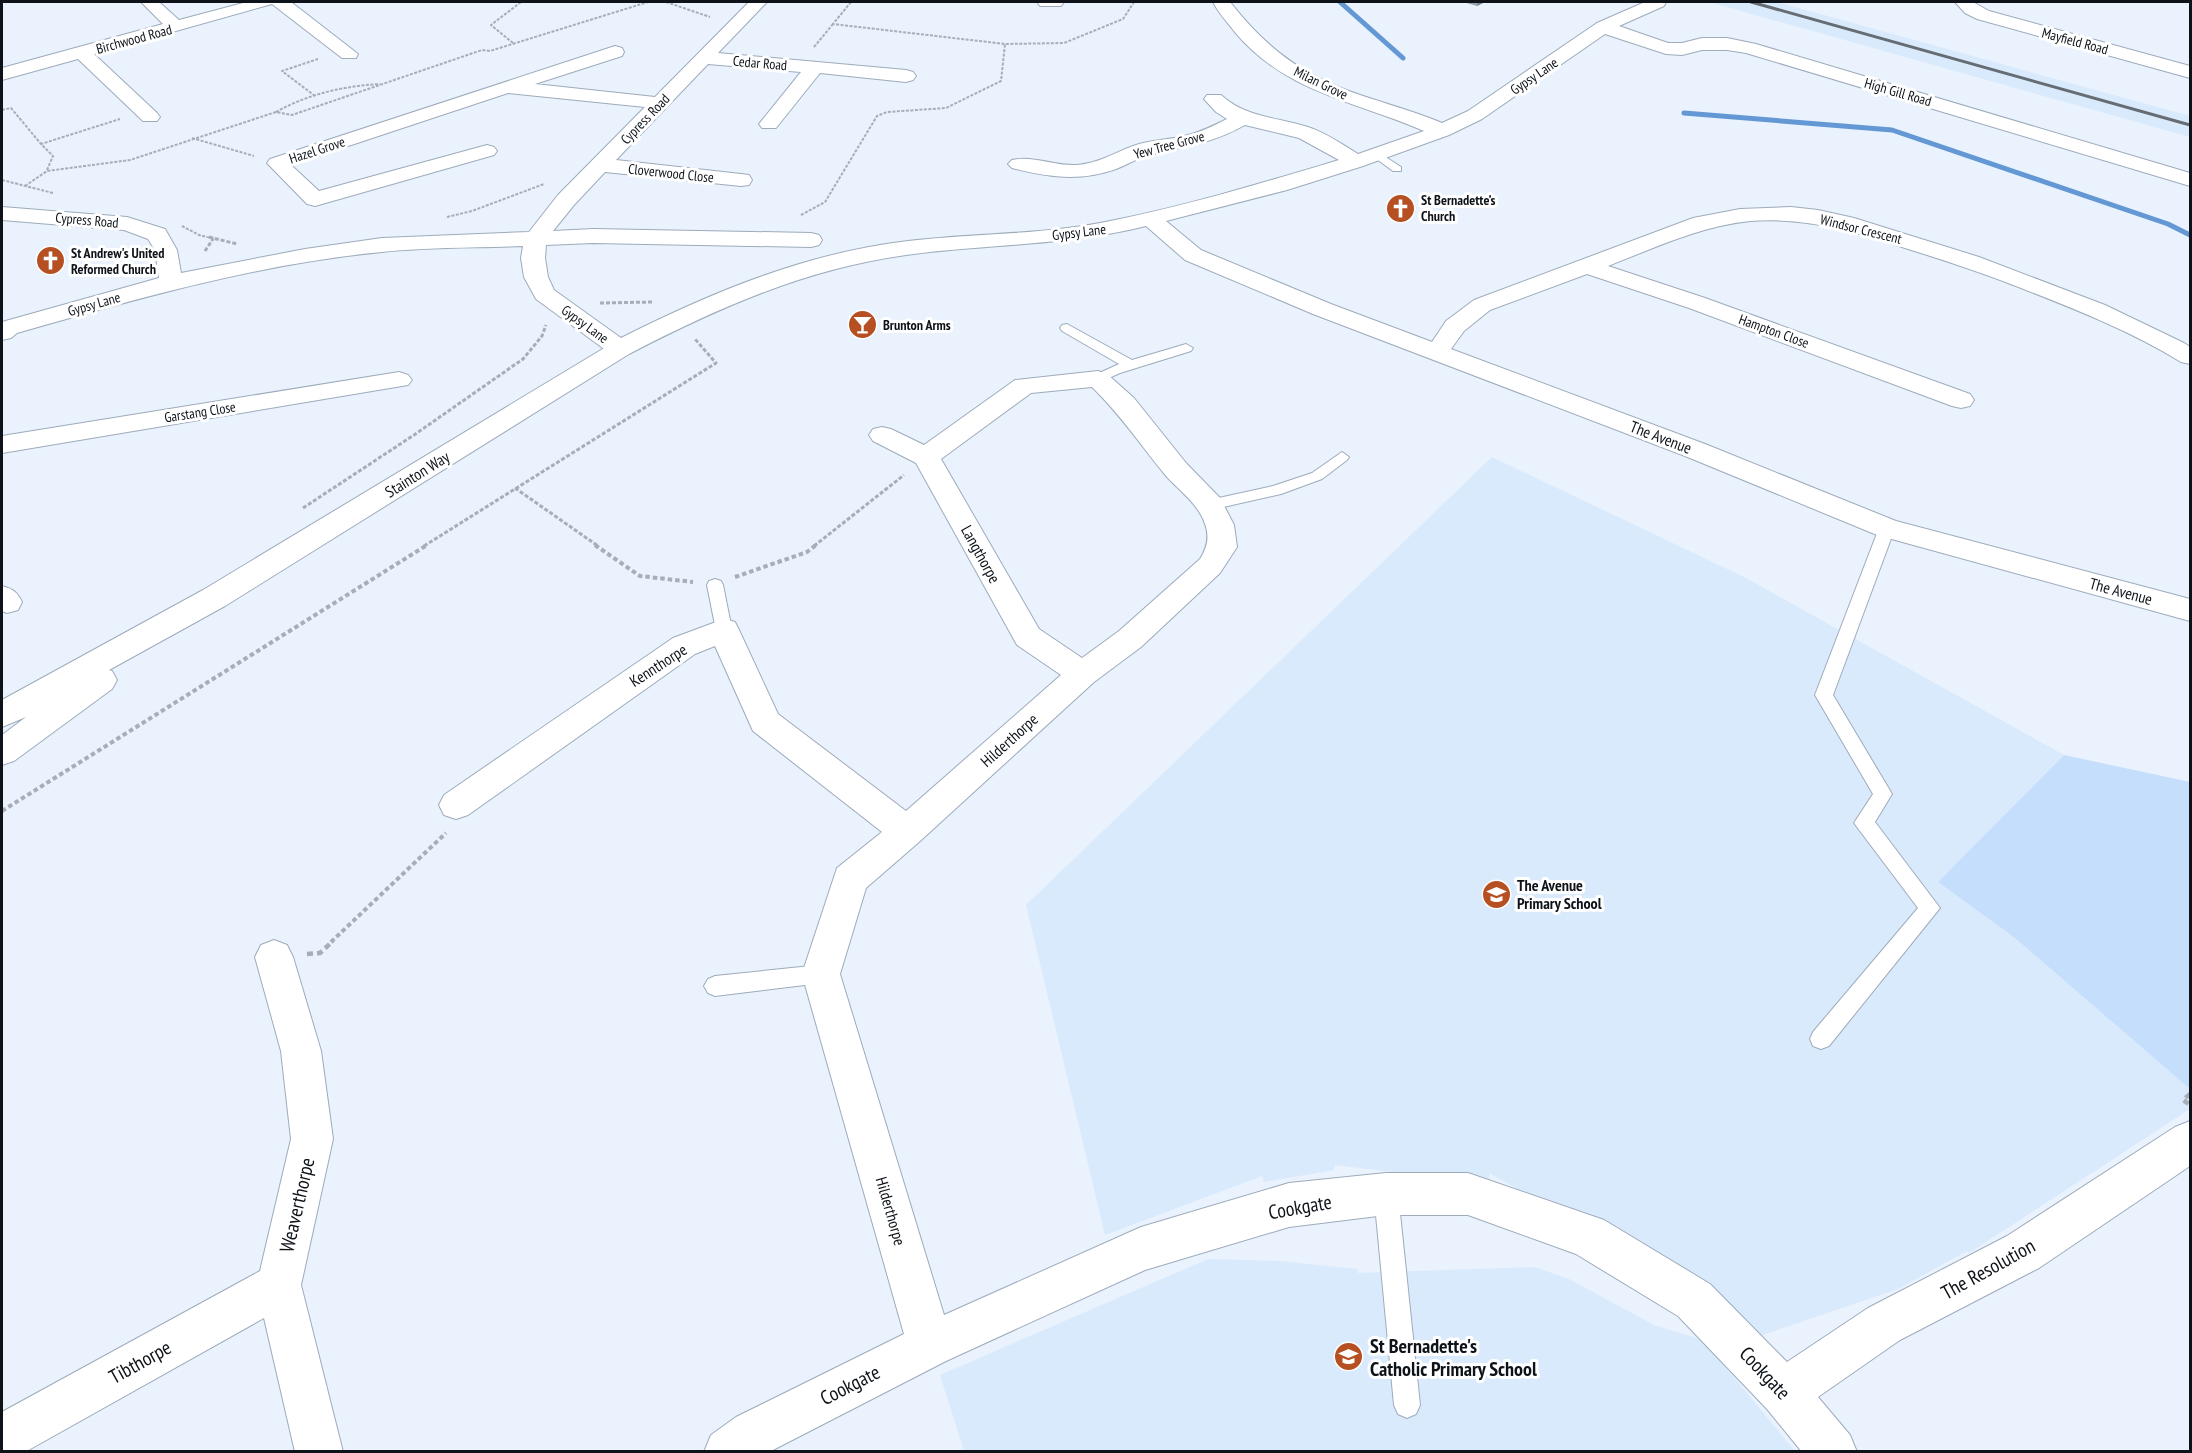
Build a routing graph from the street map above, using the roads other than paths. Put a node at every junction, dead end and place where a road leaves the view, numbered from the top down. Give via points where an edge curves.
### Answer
1 (149, 2) edge
2 (265, 2) edge
3 (280, 2) edge
4 (758, 2) edge
5 (1046, 2) edge
6 (1055, 2) edge
7 (1221, 2) edge
8 (1658, 2) edge
9 (1964, 2) edge
10 (176, 27) junction
11 (1603, 27) junction
12 (346, 52) road end
13 (615, 52) dead end
14 (82, 53) junction
15 (705, 58) junction
16 (815, 68) junction
17 (2190, 72) edge
18 (2, 74) edge
19 (906, 76) dead end
20 (507, 87) junction
21 (1214, 99) dead end
22 (660, 103) junction
23 (147, 114) road end
24 (1241, 119) junction
25 (769, 124) dead end
26 (1442, 131) junction
27 (487, 151) dead end
28 (1378, 155) junction
29 (1356, 162) junction
30 (1019, 164) dead end
31 (600, 165) junction
32 (1397, 169) dead end
33 (741, 180) dead end
34 (2190, 180) edge
35 (2, 213) edge
36 (1150, 219) junction
37 (536, 238) junction
38 (811, 240) dead end
39 (1586, 266) junction
40 (171, 282) junction
41 (1067, 328) dead end
42 (5, 331) edge
43 (1186, 348) dead end
44 (620, 349) junction
45 (1437, 352) junction
46 (2190, 357) edge
47 (1130, 365) junction
48 (1098, 379) junction
49 (399, 380) dead end
50 (1961, 400) dead end
51 (882, 435) dead end
52 (2, 445) edge
53 (926, 457) junction
54 (1342, 457) dead end
55 (1210, 504) junction
56 (1887, 528) junction
57 (716, 585) road end
58 (214, 598) junction
59 (2190, 610) edge
60 (724, 630) junction
61 (1083, 674) junction
62 (2, 715) edge
63 (2, 752) edge
64 (456, 805) road end
65 (906, 832) junction
66 (274, 957) road end
67 (821, 974) junction
68 (715, 986) dead end
69 (1821, 1039) dead end
70 (2190, 1142) edge
71 (1386, 1194) junction
72 (279, 1285) junction
73 (930, 1345) junction
74 (1784, 1392) junction
75 (1407, 1405) dead end
76 (2, 1438) edge
77 (319, 1452) edge
78 (728, 1452) edge
79 (1833, 1452) edge

1 - 10 street
2 - 10 street, Birchwood Road
3 - 12 street
4 - 15 street, Cypress Road
5 - 6 street
7 - 26 street, Milan Grove via 1264,51 1320,85
8 - 11 street, Gypsy Lane
9 - 17 street, Mayfield Road via 1983,15
10 - 14 street, Birchwood Road
11 - 26 street, Gypsy Lane via 1523,84
11 - 34 street, High Gill Road via 1666,48 1727,44 1749,48
13 - 20 street, Hazel Grove
14 - 18 street, Birchwood Road
14 - 23 street
15 - 16 street, Cedar Road
15 - 22 street, Cypress Road
16 - 19 street, Cedar Road
16 - 25 street, Cedar Road
20 - 22 street, Hazel Grove
20 - 27 street, Hazel Grove via 277,163 315,199
21 - 24 street
22 - 31 street, Cypress Road
24 - 29 street via 1296,130
24 - 30 street, Yew Tree Grove via 1191,141 1140,150 1108,165 1058,180
26 - 28 street, Gypsy Lane
28 - 29 street, Gypsy Lane
28 - 32 lane
29 - 36 street, Gypsy Lane
31 - 33 street, Cloverwood Close
31 - 37 street, Cypress Road
35 - 40 street, Cypress Road via 127,224 157,234 166,250
36 - 44 street, Gypsy Lane via 1080,233 906,248 813,268 696,310
36 - 45 street, The Avenue via 1193,255
37 - 38 street, Gypsy Lane
37 - 40 street, Gypsy Lane via 382,245 305,255
37 - 44 street, Gypsy Lane via 533,258 544,294
39 - 45 street, Windsor Crescent via 1482,305 1455,326
39 - 46 street, Windsor Crescent via 1729,216 1806,215 1856,225 1981,263 2106,314
39 - 50 street, Hampton Close
40 - 42 street, Gypsy Lane
41 - 47 lane
43 - 47 lane
44 - 58 street, Stainton Way
45 - 56 street, The Avenue
47 - 48 lane
48 - 53 street via 1024,386
48 - 55 street, Hilderthorpe via 1125,404 1176,469
49 - 52 street, Garstang Close
51 - 53 street
53 - 61 street, Langthorpe via 1028,638
54 - 55 lane via 1317,476 1276,490
55 - 61 street, Hilderthorpe via 1220,525 1222,547 1210,566 1130,639
56 - 59 street, The Avenue
56 - 69 lane via 1824,695 1883,794 1864,823 1930,908
57 - 60 lane
58 - 62 street, Stainton Way
58 - 63 street, Stainton Way
60 - 64 street, Kennthorpe via 684,646
60 - 65 street via 765,722
61 - 65 street, Hilderthorpe
65 - 67 street, Hilderthorpe via 850,879
66 - 72 street, Weaverthorpe via 301,1051 312,1139
67 - 68 lane
67 - 73 street, Hilderthorpe
70 - 74 street, The Resolution via 2023,1252 1884,1324
71 - 73 street, Cookgate via 1289,1205 1141,1249
71 - 74 street, Cookgate via 1468,1194 1588,1236 1694,1300
71 - 75 lane
72 - 76 street, Tibthorpe
72 - 77 street, Weaverthorpe
73 - 78 street, Cookgate via 753,1434
74 - 79 street, Cookgate

